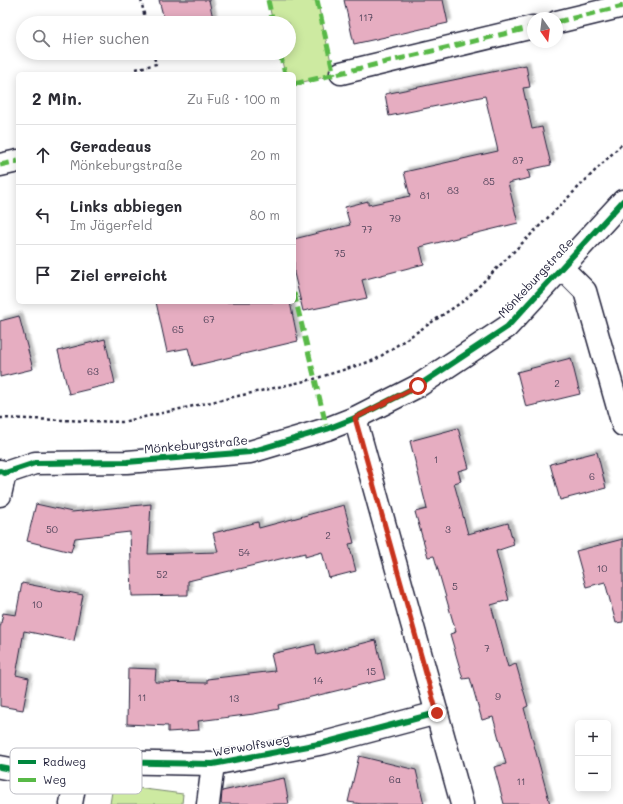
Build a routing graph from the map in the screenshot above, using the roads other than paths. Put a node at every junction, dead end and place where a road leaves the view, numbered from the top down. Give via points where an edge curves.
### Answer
1 (623, 6) edge
2 (563, 21) edge
3 (527, 28) edge
4 (341, 73) dead end
5 (16, 161) edge
6 (0, 165) edge
7 (623, 201) edge
8 (561, 267) junction
9 (355, 418) junction
10 (623, 425) edge
11 (2, 472) edge
12 (0, 496) edge
13 (437, 713) junction
14 (142, 763) edge
15 (213, 764) junction
16 (0, 767) edge
17 (10, 769) edge
18 (73, 794) edge
19 (71, 804) edge
20 (208, 804) edge
21 (462, 804) edge

1 - 2 street
3 - 4 street
5 - 6 street
7 - 8 street, Mönkeburgstraße
8 - 9 street, Mönkeburgstraße via 506,327 418,386
8 - 10 street via 585,290
9 - 11 street, Mönkeburgstraße via 250,452 127,462 35,463
9 - 13 street
11 - 12 street
13 - 15 street, Werwolfsweg via 324,743
13 - 21 street
14 - 15 street, Werwolfsweg
15 - 20 street
16 - 17 street
18 - 19 street

